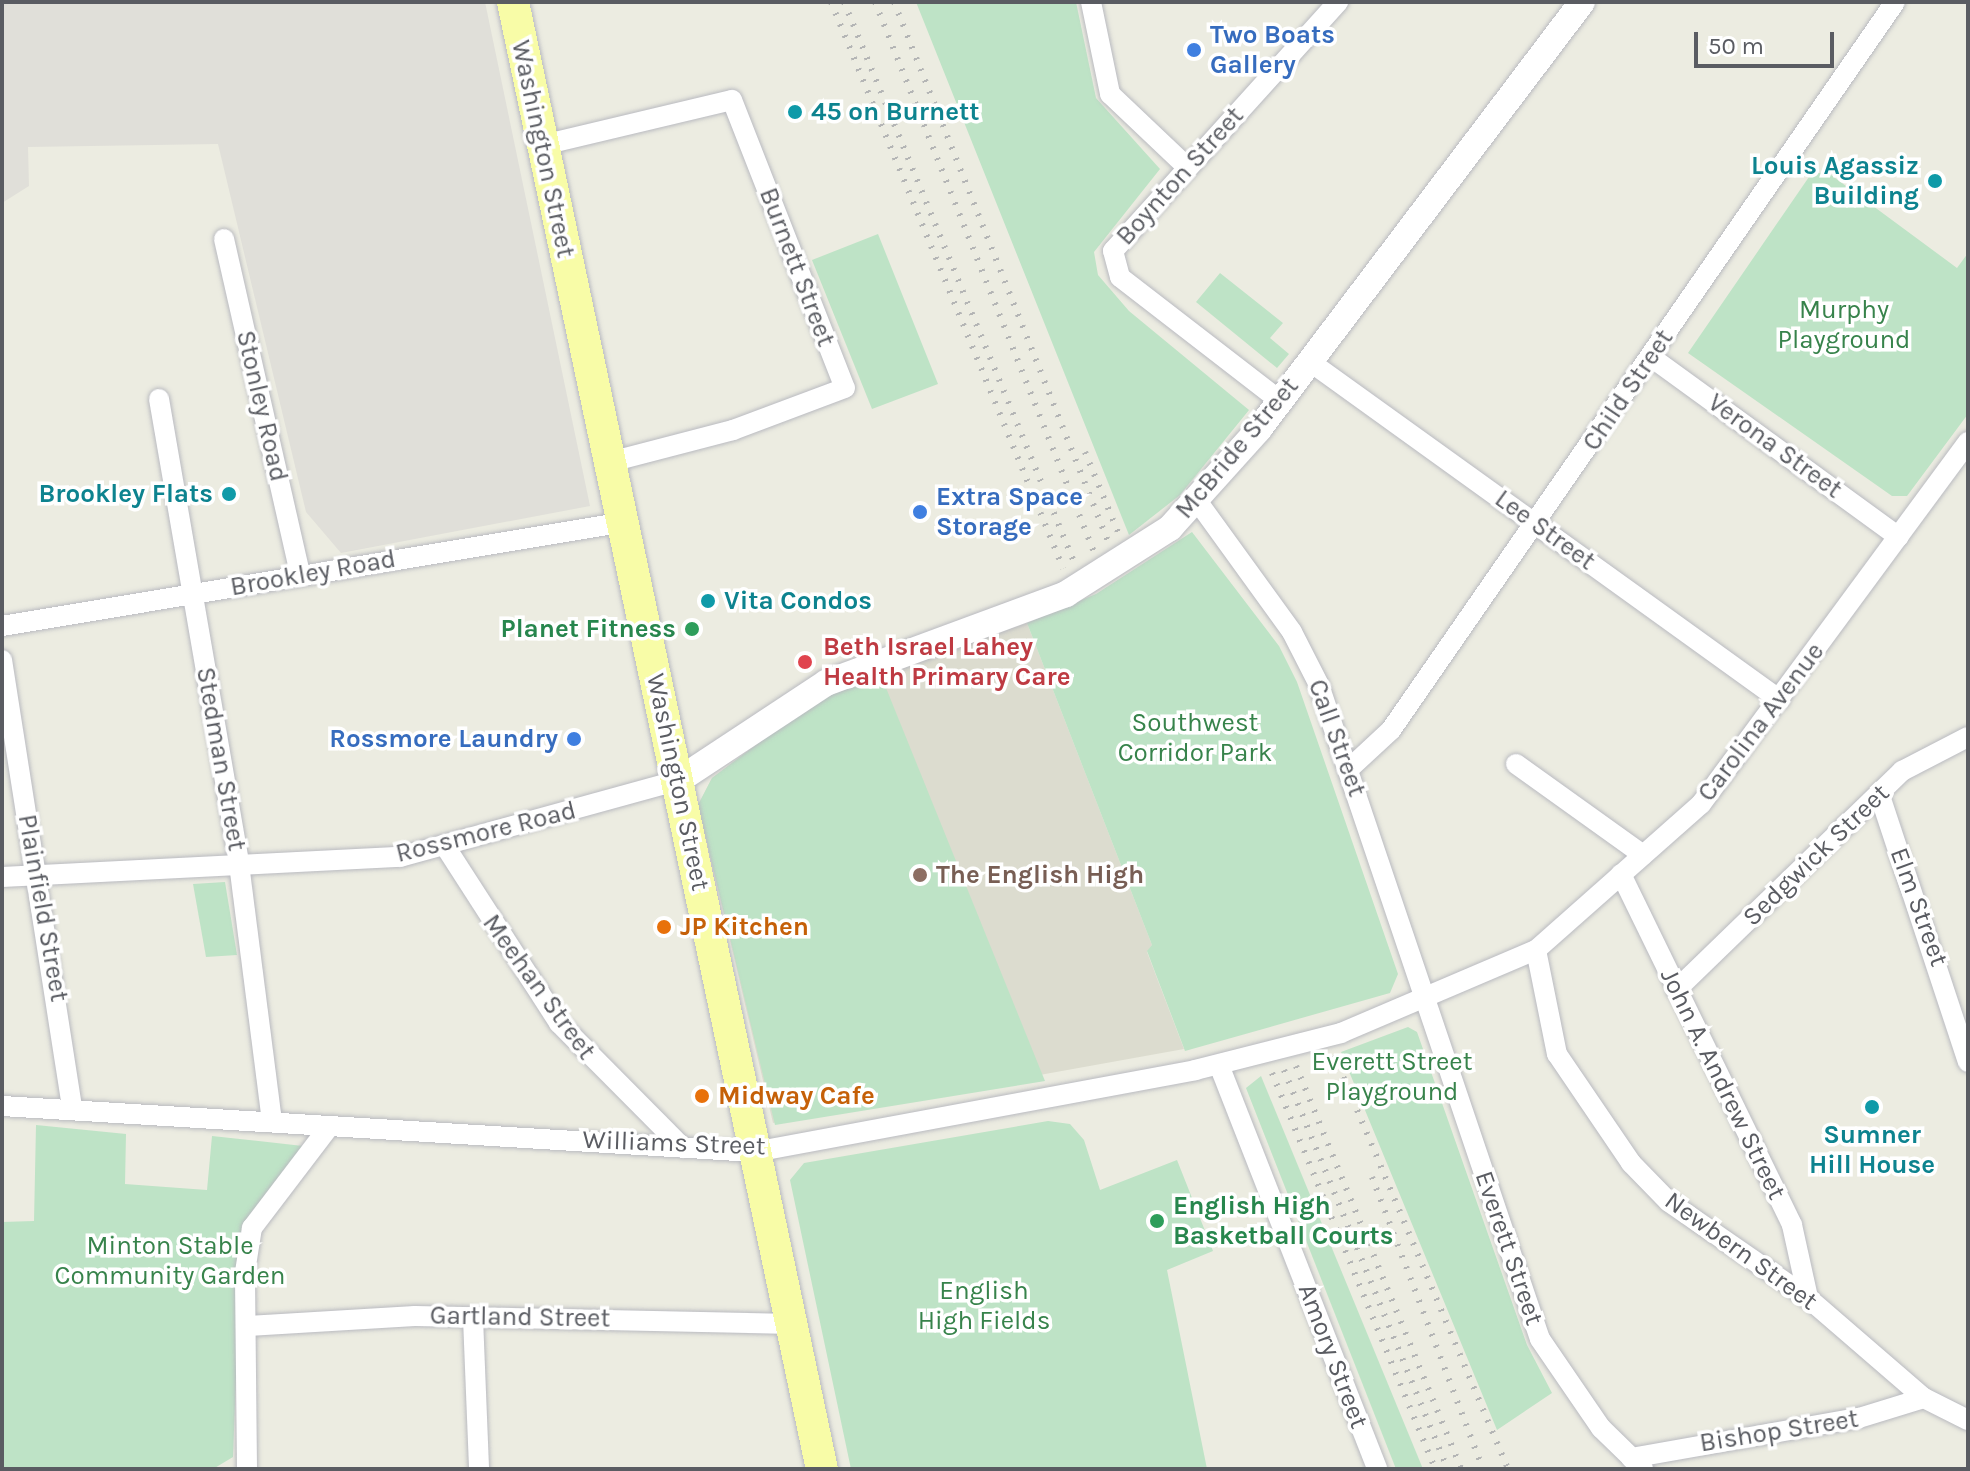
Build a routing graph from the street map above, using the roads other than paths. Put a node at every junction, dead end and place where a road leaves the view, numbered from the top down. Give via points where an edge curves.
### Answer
1 (513, 2) edge
2 (1091, 2) edge
3 (1338, 2) edge
4 (1582, 2) edge
5 (1895, 2) edge
6 (543, 145) junction
7 (1186, 166) junction
8 (224, 239) dead end
9 (1651, 357) junction
10 (1309, 361) junction
11 (159, 399) dead end
12 (1279, 400) junction
13 (1968, 442) edge
14 (614, 461) junction
15 (1198, 502) junction
16 (625, 522) junction
17 (1536, 524) junction
18 (1899, 537) junction
19 (300, 574) junction
20 (193, 594) junction
21 (2, 626) edge
22 (2, 660) edge
23 (1780, 700) junction
24 (1968, 737) edge
25 (1516, 764) dead end
26 (1350, 768) junction
27 (679, 780) junction
28 (1881, 799) junction
29 (445, 846) junction
30 (1643, 855) junction
31 (239, 864) junction
32 (1621, 874) junction
33 (36, 875) junction
34 (2, 877) edge
35 (1536, 950) junction
36 (1676, 990) junction
37 (1424, 999) junction
38 (1962, 1002) edge
39 (1968, 1062) edge
40 (1219, 1065) junction
41 (2, 1106) edge
42 (72, 1109) junction
43 (272, 1122) junction
44 (329, 1127) junction
45 (683, 1148) junction
46 (754, 1152) junction
47 (1808, 1298) junction
48 (473, 1318) junction
49 (793, 1324) junction
50 (248, 1326) junction
51 (1924, 1398) junction
52 (1968, 1420) edge
53 (1637, 1463) edge
54 (247, 1469) edge
55 (479, 1469) edge
56 (822, 1469) edge
57 (1377, 1469) edge

1 - 6 main road, Washington Street
2 - 7 street via 1110,94
3 - 7 street, Boynton Street
4 - 10 street, McBride Street
5 - 9 street, Child Street
6 - 14 main road, Washington Street
6 - 14 street, Burnett Street via 732,100 845,388 733,430
7 - 12 street, Boynton Street via 1117,245 1113,267
8 - 19 street, Stonley Road
9 - 17 street, Child Street
9 - 18 street, Verona Street
10 - 12 street, McBride Street
10 - 17 street, Lee Street
11 - 20 street, Stedman Street
12 - 15 street, McBride Street
13 - 18 street, Carolina Avenue
14 - 16 main road, Washington Street
15 - 26 street, Call Street via 1303,650
15 - 27 street, McBride Street via 1096,578 868,663
16 - 19 street, Brookley Road
16 - 27 main road, Washington Street
17 - 23 street, Lee Street
17 - 26 street, Child Street via 1391,730
18 - 23 street, Carolina Avenue
19 - 20 street, Brookley Road
20 - 21 street, Brookley Road
20 - 31 street, Stedman Street
22 - 33 street, Plainfield Street
23 - 30 street, Carolina Avenue via 1717,786
24 - 28 street, Sedgwick Street via 1902,771
25 - 30 street
26 - 37 street, Call Street
27 - 29 street, Rossmore Road
27 - 46 main road, Washington Street
28 - 36 street, Sedgwick Street
28 - 38 street, Elm Street
29 - 31 street, Rossmore Road via 400,857
29 - 45 street, Meehan Street via 559,1023
30 - 32 street, Carolina Avenue
31 - 33 street, Rossmore Road
31 - 43 street, Stedman Street
32 - 35 street, Carolina Avenue
32 - 36 street, John A. Andrew Street
33 - 34 street, Rossmore Road
33 - 42 street, Plainfield Street
35 - 37 street, Carolina Avenue
35 - 47 street, Newbern Street via 1557,1054 1631,1163 1721,1243
36 - 47 street, John A. Andrew Street via 1792,1225
37 - 40 street, Williams Street via 1341,1033
37 - 53 street, Everett Street via 1540,1339 1601,1428
38 - 39 street, Elm Street
40 - 46 street, Williams Street
40 - 57 street, Amory Street
41 - 42 street, Williams Street
42 - 43 street, Williams Street
43 - 44 street, Williams Street
44 - 45 street, Williams Street
44 - 50 street via 252,1228
45 - 46 street, Williams Street
46 - 49 main road, Washington Street
47 - 51 street, Newbern Street
48 - 49 street, Gartland Street
48 - 50 street, Gartland Street
48 - 55 street
49 - 56 main road, Washington Street
50 - 54 street
51 - 52 street, Newbern Street
51 - 53 street, Bishop Street via 1859,1418

